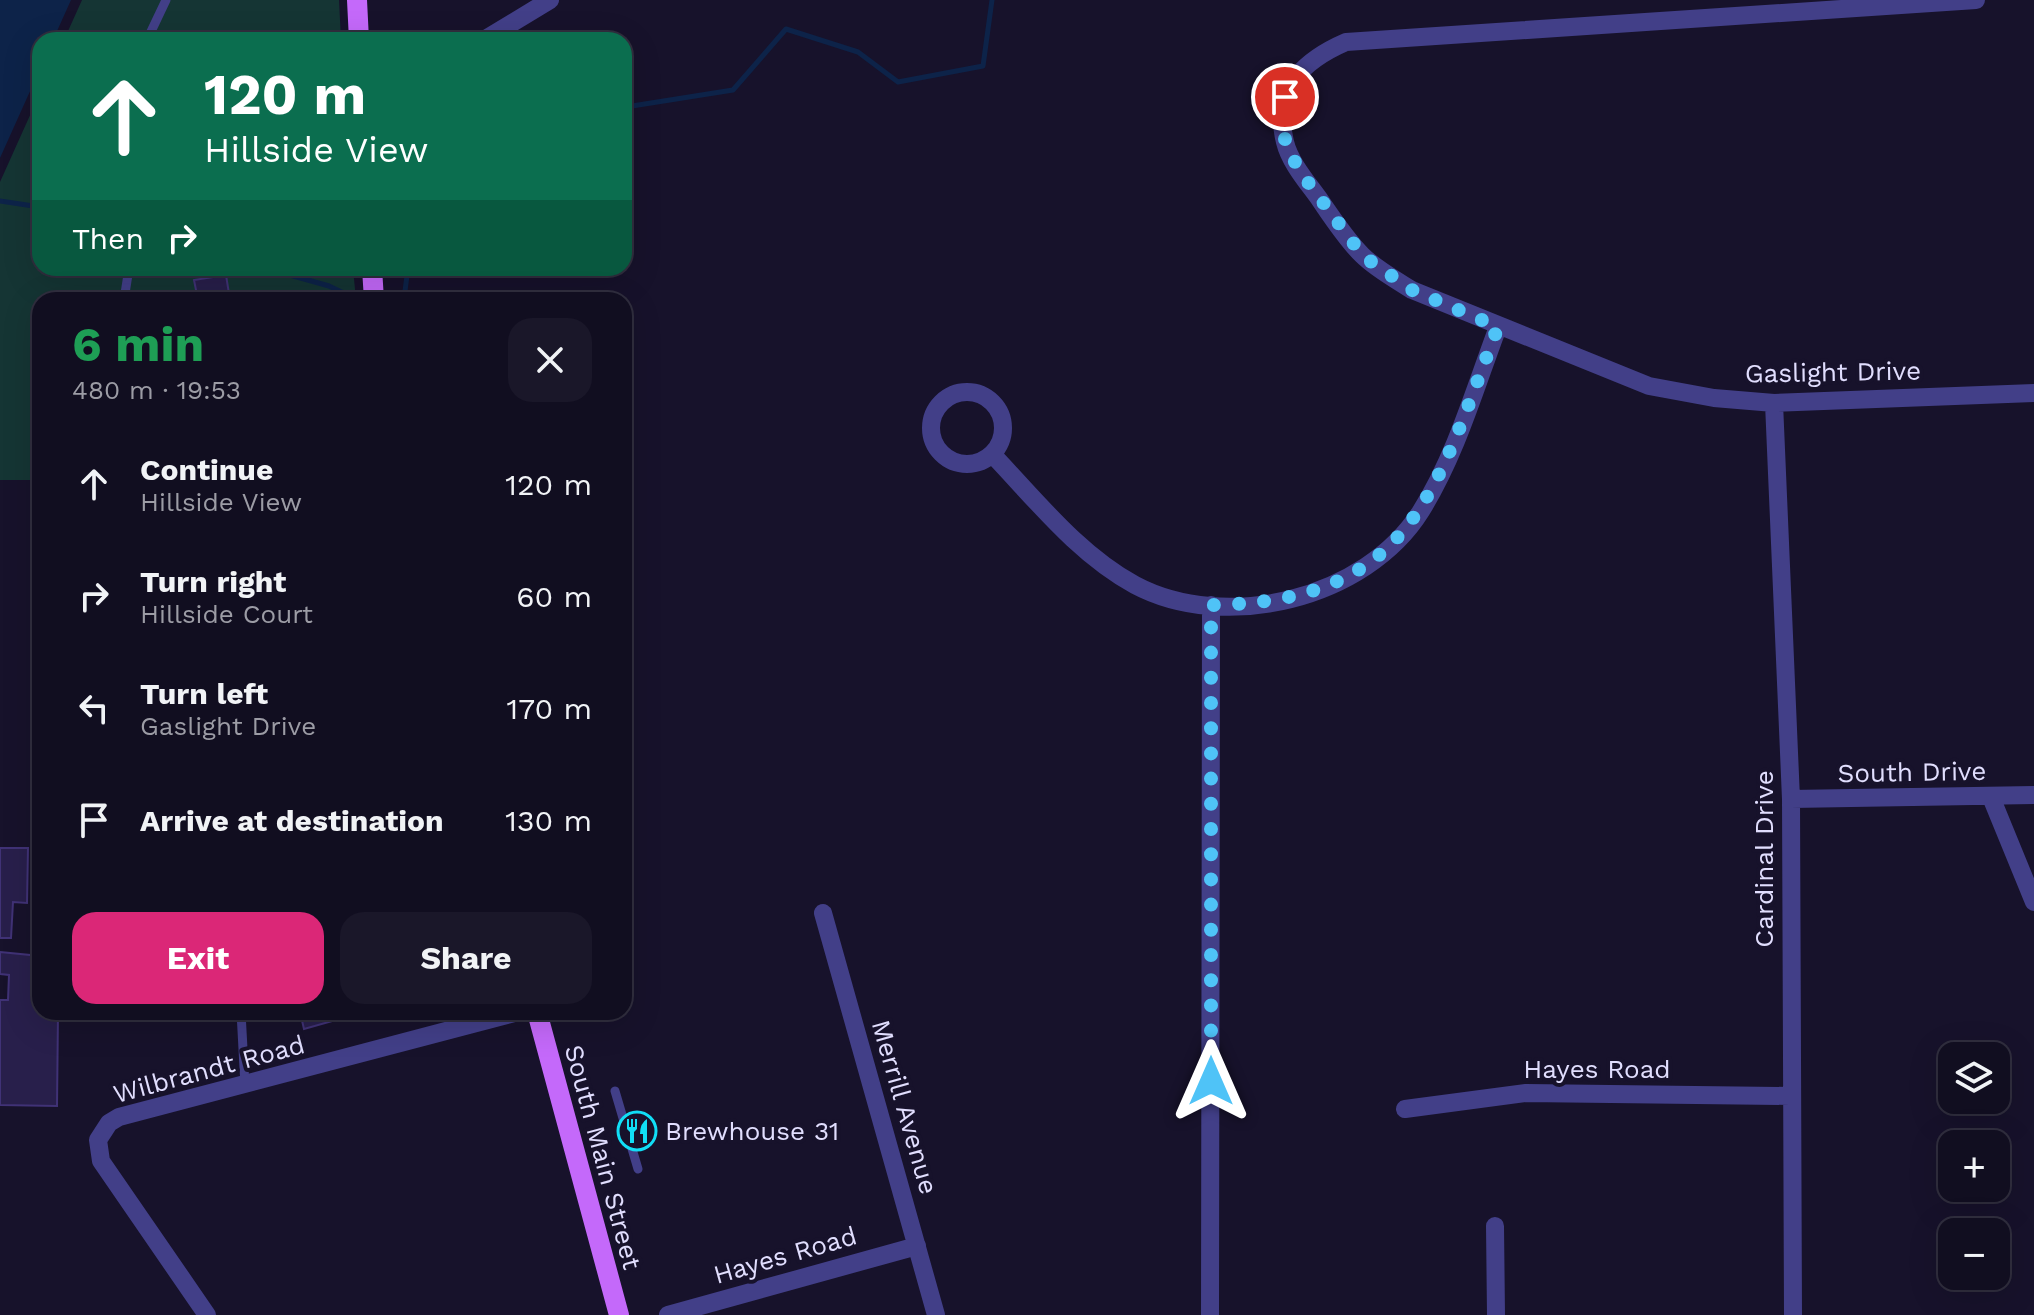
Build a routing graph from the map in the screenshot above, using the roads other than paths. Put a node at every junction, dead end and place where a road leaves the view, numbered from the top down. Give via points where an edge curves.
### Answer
1 (166, 0) edge
2 (357, 0) edge
3 (550, 0) edge
4 (1976, 0) edge
5 (151, 32) edge
6 (359, 32) edge
7 (497, 32) edge
8 (1498, 327) junction
9 (2034, 393) edge
10 (1774, 403) junction
11 (992, 454) dead end
12 (1211, 605) junction
13 (2034, 795) edge
14 (1991, 797) junction
15 (1791, 799) junction
16 (2034, 902) edge
17 (823, 913) dead end
18 (241, 1020) edge
19 (488, 1020) edge
20 (539, 1020) edge
21 (245, 1086) junction
22 (615, 1091) dead end
23 (1790, 1096) junction
24 (1405, 1109) dead end
25 (638, 1169) dead end
26 (1495, 1226) dead end
27 (917, 1246) junction
28 (207, 1315) edge
29 (619, 1315) edge
30 (668, 1315) edge
31 (936, 1315) edge
32 (1210, 1315) edge
33 (1496, 1315) edge
34 (1793, 1315) edge

1 - 5 lane
2 - 6 main road
3 - 7 street
4 - 8 street, Gaslight Drive via 1346,42 1307,63 1285,97 1285,142 1342,231 1363,256 1412,290
8 - 10 street, Gaslight Drive via 1649,386
8 - 12 street via 1444,466 1420,513 1389,548 1311,594 1263,604
9 - 10 street, Gaslight Drive
10 - 15 street, Cardinal Drive
11 - 12 street via 1072,538 1110,568 1174,600
12 - 32 street
13 - 14 street, South Drive
14 - 15 street, South Drive
14 - 16 street
15 - 23 street, Cardinal Drive
17 - 27 street, Merrill Avenue
18 - 21 lane
19 - 21 street, Wilbrandt Road
20 - 29 main road, South Main Street
21 - 28 street, Wilbrandt Road via 128,1114 109,1123 98,1140 101,1161
22 - 25 lane
23 - 24 street, Hayes Road via 1526,1093
23 - 34 street, Cardinal Drive
26 - 33 street
27 - 30 street, Hayes Road
27 - 31 street, Merrill Avenue

